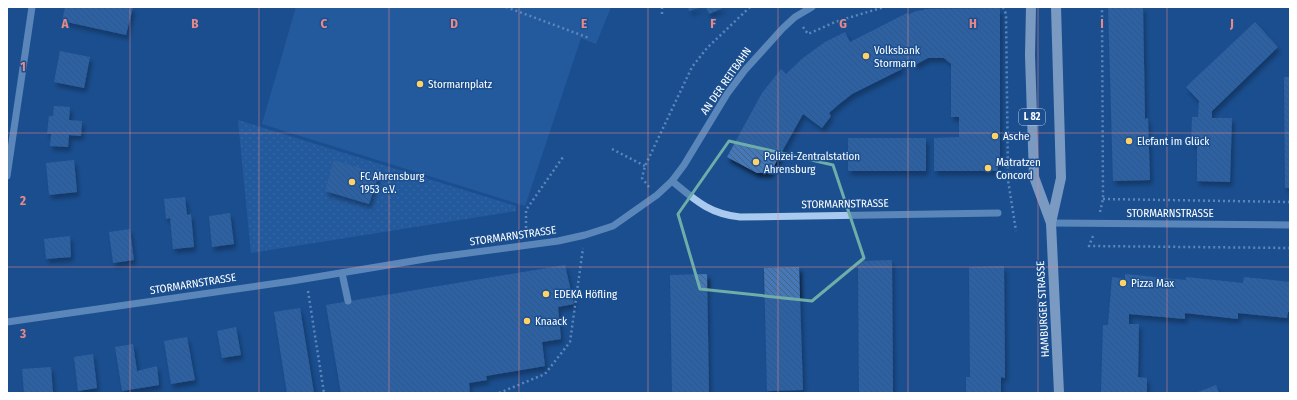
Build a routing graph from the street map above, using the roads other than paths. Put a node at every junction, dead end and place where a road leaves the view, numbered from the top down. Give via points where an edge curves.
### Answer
1 (32, 7) edge
2 (1031, 7) edge
3 (1056, 7) edge
4 (807, 8) edge
5 (7, 176) edge
6 (672, 181) junction
7 (998, 213) dead end
8 (1051, 223) junction
9 (1290, 225) edge
10 (342, 273) junction
11 (348, 301) dead end
12 (7, 322) edge
13 (1059, 393) edge

1 - 5 street
2 - 8 main road, HAMBURGER STRASSE / L 82 via 1034,177
3 - 8 main road, HAMBURGER STRASSE / L 82 via 1060,178
4 - 6 street, AN DER REITBAHN via 783,28 745,70
6 - 7 street, STORMARNSTRASSE via 693,199 724,216
6 - 10 street, STORMARNSTRASSE via 657,195 613,226 585,236
8 - 9 street, STORMARNSTRASSE
8 - 13 main road, HAMBURGER STRASSE / L 82
10 - 11 street
10 - 12 street, STORMARNSTRASSE

